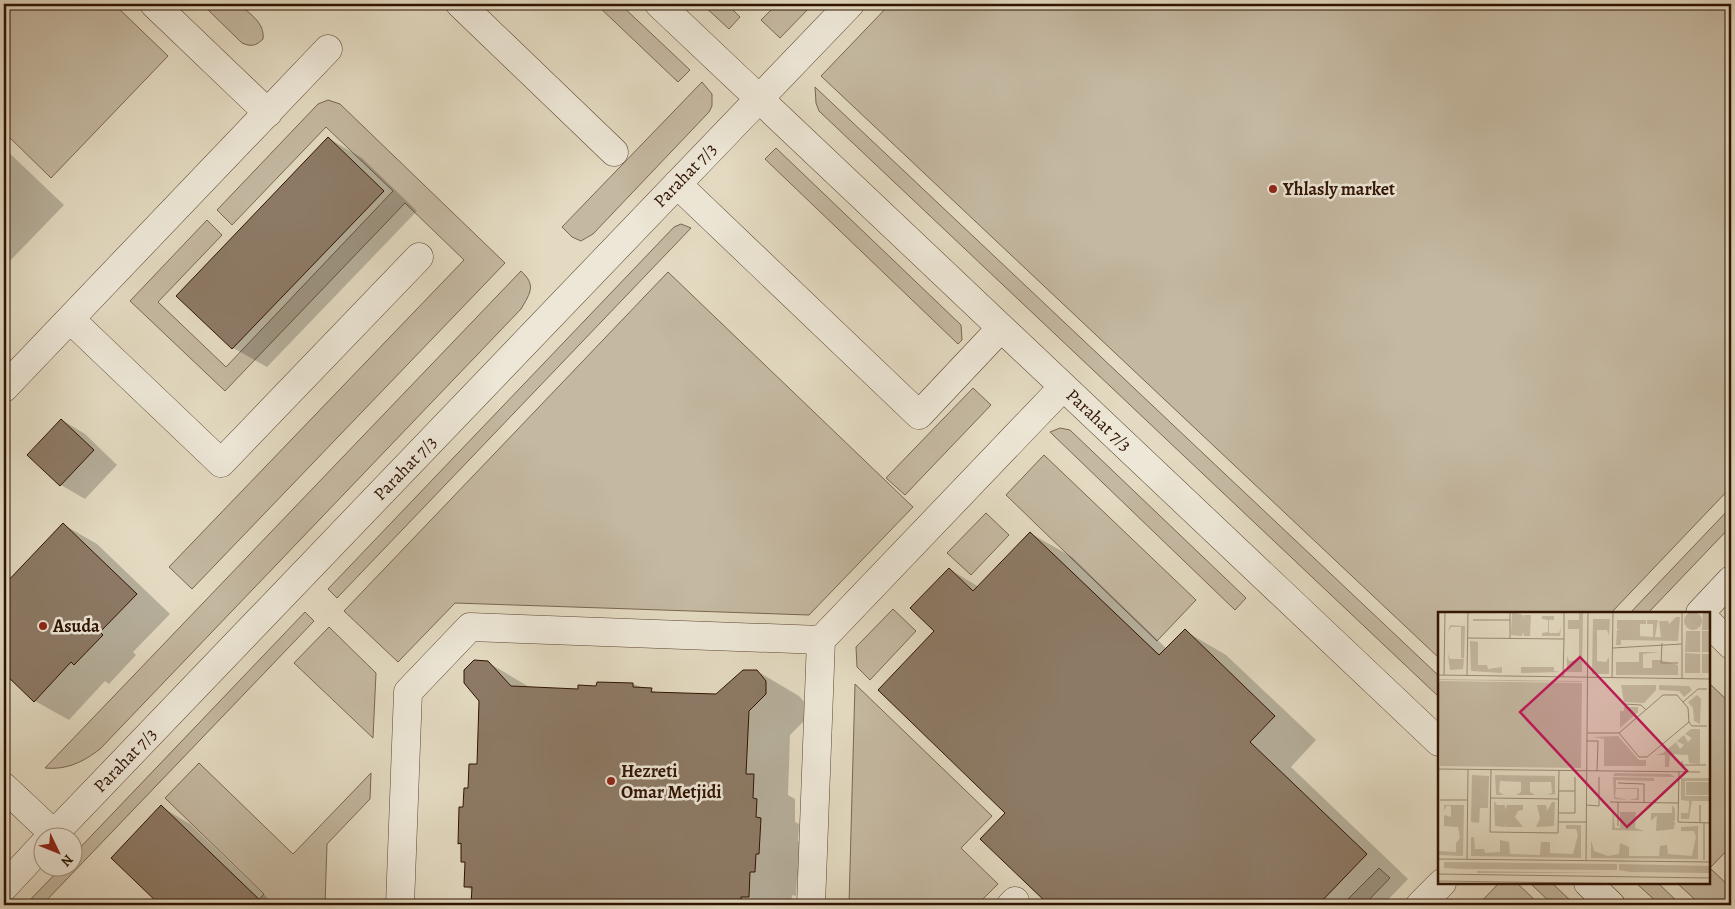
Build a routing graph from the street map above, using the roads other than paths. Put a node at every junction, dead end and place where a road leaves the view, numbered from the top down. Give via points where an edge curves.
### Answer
1 (154, 4) edge
2 (460, 4) edge
3 (659, 4) edge
4 (850, 4) edge
5 (328, 49) dead end
6 (758, 98) junction
7 (268, 113) junction
8 (614, 152) dead end
9 (677, 184) junction
10 (419, 257) dead end
11 (70, 319) junction
12 (1001, 328) junction
13 (1063, 387) junction
14 (4, 388) edge
15 (1731, 580) edge
16 (1701, 612) edge
17 (1710, 624) edge
18 (821, 640) junction
19 (1731, 645) edge
20 (1438, 741) edge
21 (4, 787) edge
22 (38, 826) edge
23 (61, 826) edge
24 (32, 857) edge
25 (1441, 884) edge
26 (1589, 884) edge
27 (4, 887) edge
28 (400, 905) edge
29 (810, 905) edge
30 (1420, 905) edge
31 (1611, 905) edge

1 - 7 street
2 - 8 street
3 - 6 street, Parahat 7/3
4 - 6 street, Parahat 7/3
5 - 7 street
6 - 9 street, Parahat 7/3
6 - 12 street, Parahat 7/3
7 - 11 street
9 - 12 street via 919,415
9 - 23 street, Parahat 7/3
10 - 11 street via 221,463
11 - 14 street
12 - 13 street, Parahat 7/3
13 - 18 street
13 - 20 street, Parahat 7/3
15 - 16 street
17 - 19 street
18 - 28 street via 470,627 408,692
18 - 29 street
21 - 22 street
24 - 27 street, Parahat 7/3
25 - 30 street
26 - 31 street

